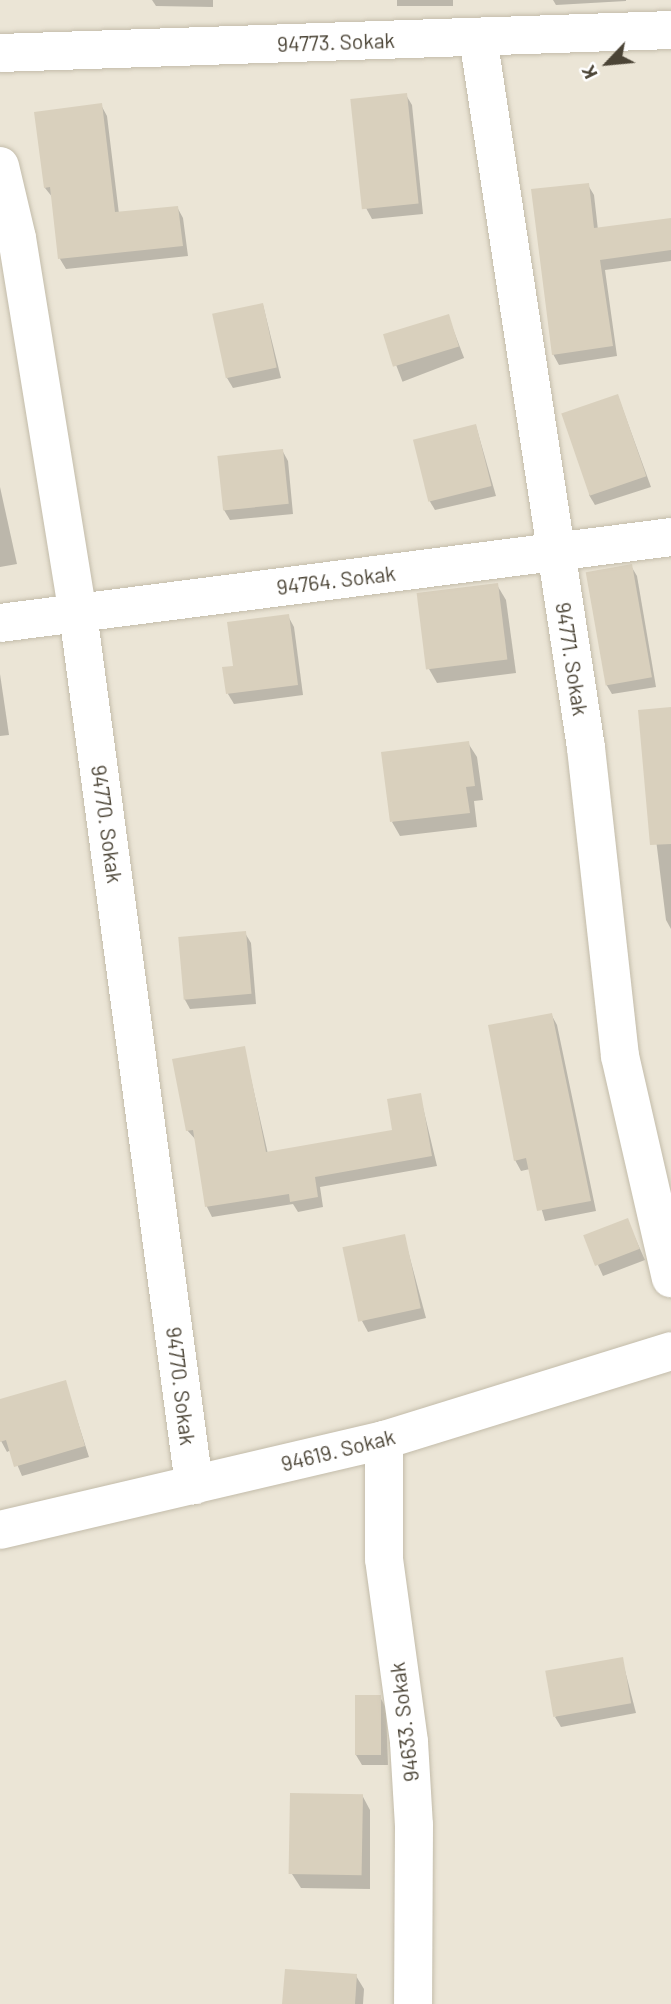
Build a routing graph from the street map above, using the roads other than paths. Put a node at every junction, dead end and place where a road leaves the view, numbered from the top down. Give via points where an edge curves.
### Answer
1 (671, 30) edge
2 (478, 37) junction
3 (0, 54) edge
4 (0, 166) edge
5 (671, 537) edge
6 (555, 552) junction
7 (78, 613) junction
8 (0, 623) edge
9 (671, 1278) edge
10 (671, 1351) edge
11 (384, 1440) junction
12 (194, 1485) junction
13 (0, 1530) edge
14 (413, 2004) edge

1 - 2 street, 94773. Sokak
2 - 3 street, 94773. Sokak
2 - 6 street, 94771. Sokak
4 - 7 street, 94770. Sokak via 17,238
5 - 6 street, 94764. Sokak
6 - 7 street, 94764. Sokak
6 - 9 street, 94771. Sokak via 588,762 620,1056
7 - 8 street, 94764. Sokak
7 - 12 street, 94770. Sokak
10 - 11 street, 94619. Sokak
11 - 12 street, 94619. Sokak
11 - 14 street, 94633. Sokak via 384,1559 409,1742 414,1825
12 - 13 street, 94619. Sokak

